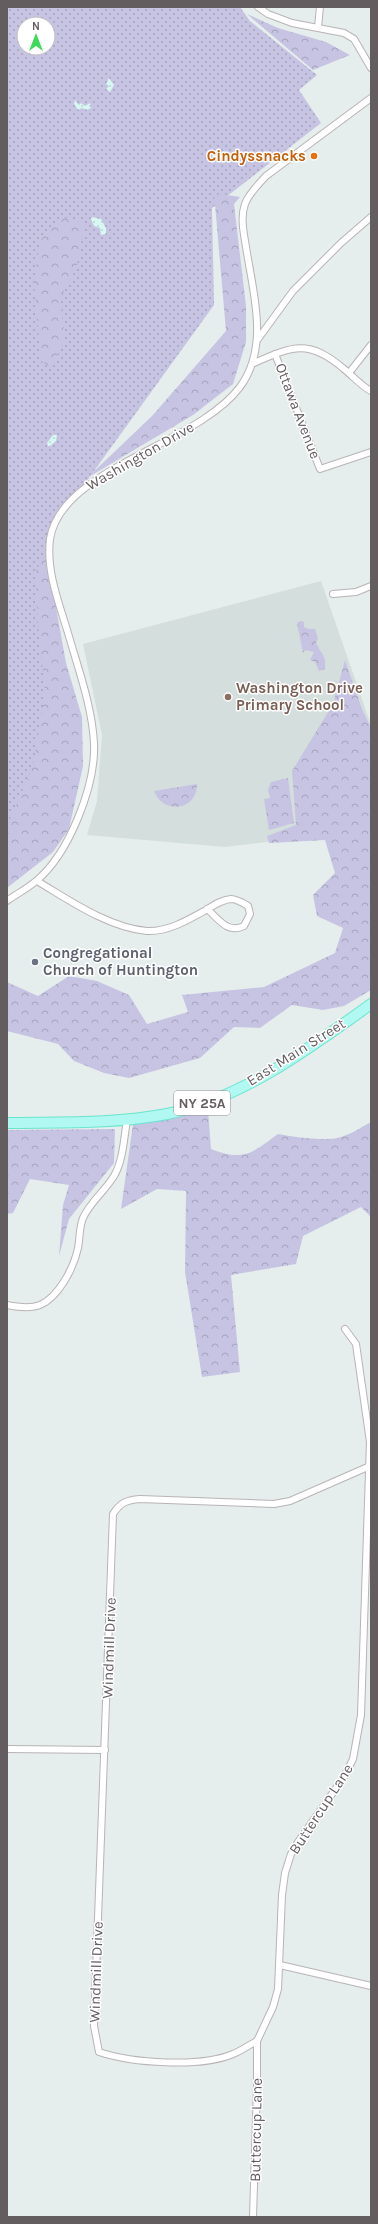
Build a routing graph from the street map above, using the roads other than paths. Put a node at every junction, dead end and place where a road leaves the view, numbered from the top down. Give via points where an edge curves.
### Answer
1 (258, 7) edge
2 (320, 7) edge
3 (318, 27) junction
4 (371, 68) edge
5 (371, 98) edge
6 (371, 217) edge
7 (258, 339) junction
8 (371, 345) edge
9 (275, 354) junction
10 (254, 363) junction
11 (348, 373) junction
12 (371, 391) edge
13 (371, 452) edge
14 (371, 586) edge
15 (333, 594) dead end
16 (37, 881) junction
17 (7, 901) edge
18 (207, 909) junction
19 (371, 1004) edge
20 (127, 1120) junction
21 (7, 1123) edge
22 (7, 1305) edge
23 (345, 1329) dead end
24 (370, 1466) edge
25 (7, 1749) edge
26 (105, 1750) junction
27 (280, 1965) junction
28 (371, 1986) edge
29 (257, 2041) junction
30 (253, 2217) edge

1 - 3 street via 268,14 292,23
2 - 3 street
3 - 4 street via 344,33 354,39
5 - 7 street, Washington Drive via 266,176 251,192 244,206 243,226
6 - 7 street via 341,243 293,292
7 - 10 street, Washington Drive
8 - 11 street
9 - 10 street
9 - 11 street via 299,348 314,349 335,361
9 - 13 street, Ottawa Avenue via 320,469
10 - 16 street, Washington Drive via 247,378 234,395 211,415 152,450 95,479 77,493 65,507 51,537 50,559 54,587 85,693 94,745 91,773 83,806 57,856
11 - 12 street
14 - 15 street via 356,592
16 - 17 street, Washington Drive
16 - 18 street via 79,906 128,929 165,929
18 - 18 street via 229,929 237,930 244,926 250,914 248,906 232,899
19 - 20 main road, East Main Street / NY 25A via 280,1066 234,1089 193,1106
20 - 21 main road, East Main Street / NY 25A
20 - 22 street via 120,1162 114,1176 84,1218 79,1232 78,1248 70,1269 54,1295 40,1305
23 - 24 street, Buttercup Lane via 356,1344 364,1389
24 - 26 street, Windmill Drive via 290,1501 274,1504 140,1499 127,1500 119,1505 113,1514
24 - 27 street, Buttercup Lane via 358,1740 353,1759 344,1777 291,1854 282,1895
25 - 26 street
26 - 29 street, Windmill Drive via 94,2026 99,2052 117,2058 192,2063 232,2054
27 - 28 street
27 - 29 street, Buttercup Lane via 275,2001
29 - 30 street, Buttercup Lane

